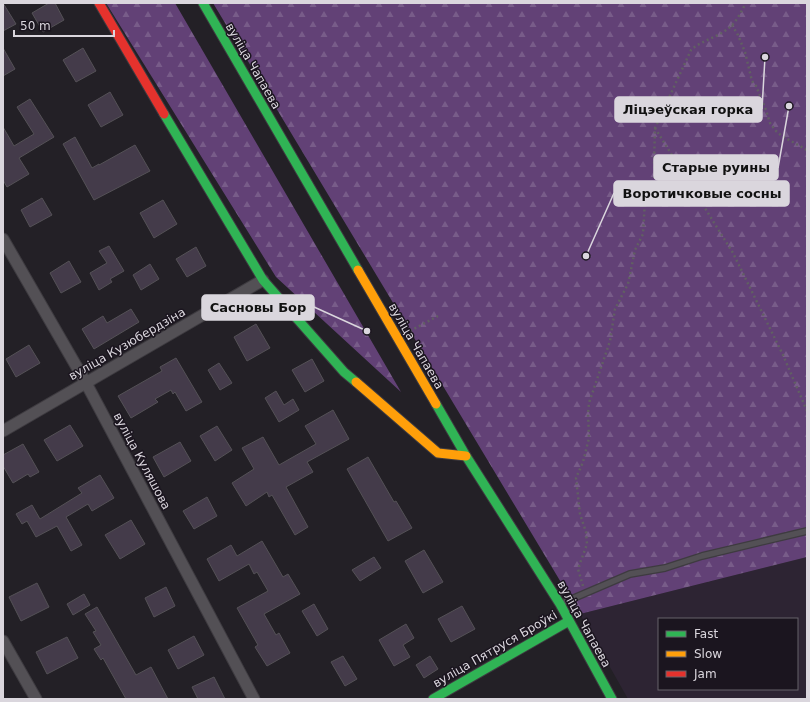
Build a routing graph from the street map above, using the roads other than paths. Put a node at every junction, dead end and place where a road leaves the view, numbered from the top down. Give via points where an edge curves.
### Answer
1 (99, 3) edge
2 (203, 3) edge
3 (3, 239) edge
4 (263, 280) junction
5 (86, 383) junction
6 (3, 431) edge
7 (466, 456) junction
8 (807, 531) edge
9 (560, 604) junction
10 (570, 621) junction
11 (3, 641) edge
12 (36, 699) edge
13 (254, 699) edge
14 (433, 699) edge
15 (612, 699) edge

1 - 4 main road
2 - 7 main road, вуліца Чапаева
3 - 5 street, вуліца Куляшова
4 - 5 street, вуліца Кузюбердзіна
4 - 7 main road via 344,372 438,454
5 - 6 street, вуліца Кузюбердзіна
5 - 13 street, вуліца Куляшова
7 - 9 main road, вуліца Чапаева
8 - 9 lane via 702,556 665,568 630,574
9 - 10 main road, вуліца Чапаева
10 - 14 main road, вуліца Пятруся Броўкі
10 - 15 main road, вуліца Чапаева
11 - 12 street

